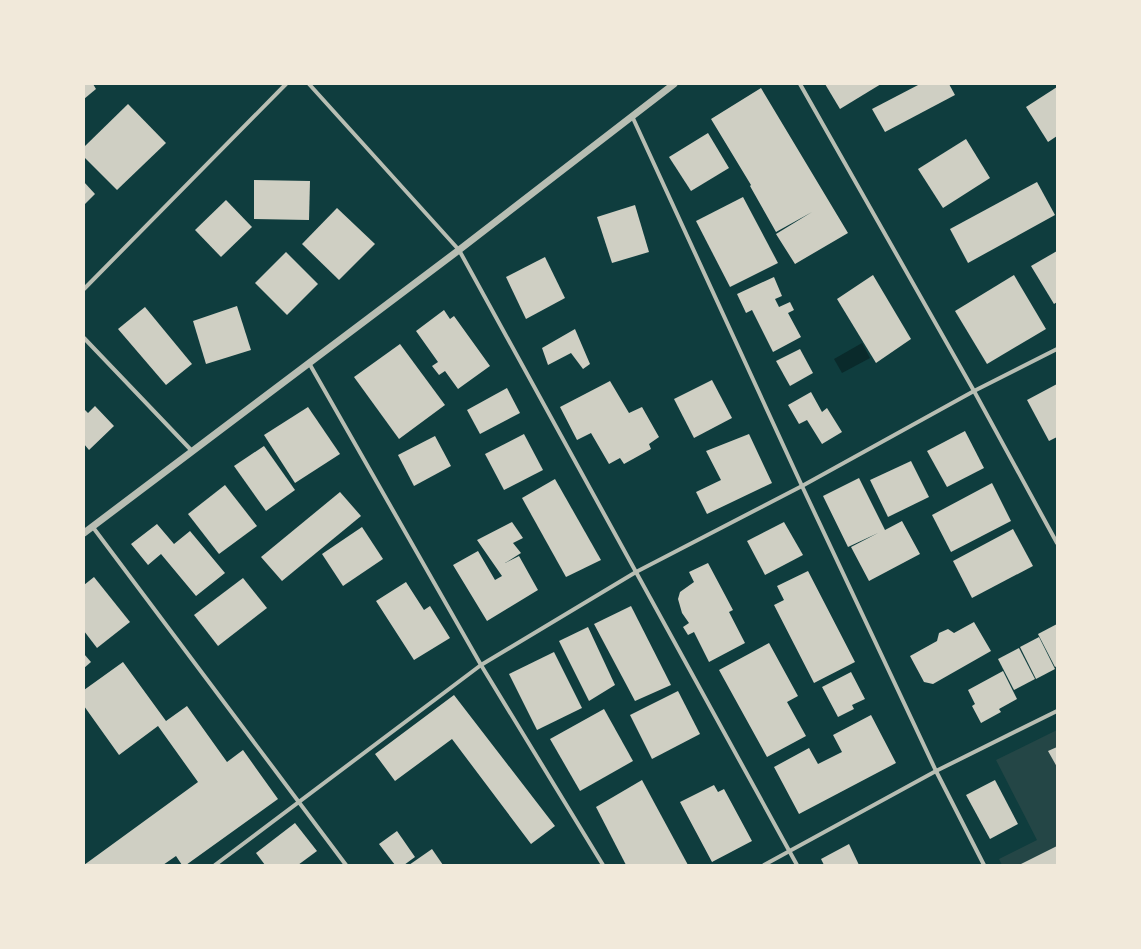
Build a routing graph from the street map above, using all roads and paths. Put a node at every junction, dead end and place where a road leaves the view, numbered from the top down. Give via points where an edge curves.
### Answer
1 (286, 84) edge
2 (309, 84) edge
3 (674, 84) edge
4 (800, 84) edge
5 (632, 116) junction
6 (459, 250) junction
7 (84, 289) edge
8 (84, 338) edge
9 (1057, 349) edge
10 (308, 362) junction
11 (974, 391) junction
12 (192, 451) junction
13 (802, 486) junction
14 (92, 526) junction
15 (84, 533) edge
16 (1057, 543) edge
17 (636, 572) junction
18 (481, 665) junction
19 (1057, 711) edge
20 (936, 771) junction
21 (299, 801) junction
22 (790, 852) junction
23 (215, 865) edge
24 (346, 865) edge
25 (603, 865) edge
26 (764, 865) edge
27 (797, 865) edge
28 (984, 865) edge

1 - 7 street
2 - 6 street
3 - 5 street
4 - 11 street
5 - 6 street
5 - 13 street
6 - 10 street
6 - 17 street
8 - 12 street
9 - 11 street
10 - 12 street
10 - 18 street
11 - 13 street
11 - 16 street
12 - 14 street
13 - 17 street
13 - 20 street
14 - 15 street
14 - 21 street
17 - 18 street
17 - 22 street
18 - 21 street
18 - 25 street
19 - 20 street
20 - 22 street
20 - 28 street
21 - 23 street
21 - 24 street
22 - 26 street
22 - 27 street

